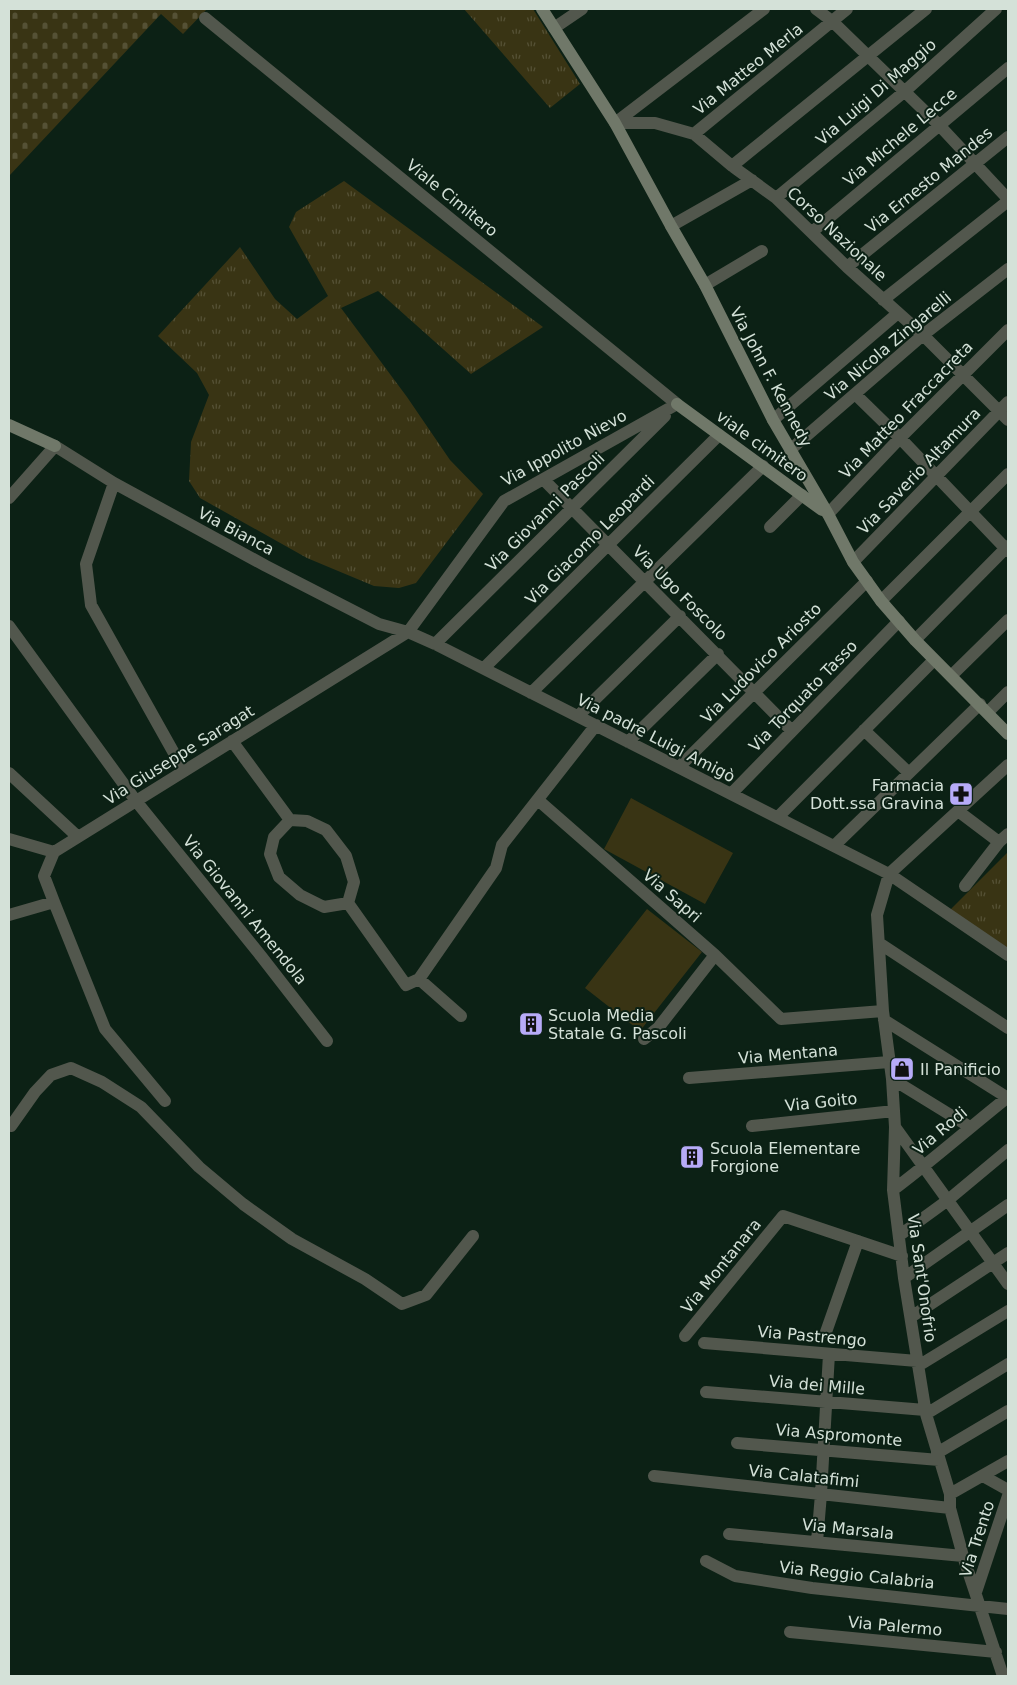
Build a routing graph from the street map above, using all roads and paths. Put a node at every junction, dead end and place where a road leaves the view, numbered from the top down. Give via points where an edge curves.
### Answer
1 (542, 9) edge
2 (582, 9) edge
3 (764, 9) edge
4 (816, 9) edge
5 (847, 9) edge
6 (926, 9) edge
7 (996, 9) edge
8 (206, 18) dead end
9 (832, 21) junction
10 (554, 28) junction
11 (868, 56) junction
12 (1008, 68) edge
13 (904, 92) junction
14 (615, 123) junction
15 (939, 126) junction
16 (694, 134) junction
17 (1008, 137) edge
18 (976, 164) junction
19 (732, 166) junction
20 (752, 180) junction
21 (776, 198) junction
22 (1008, 200) edge
23 (671, 226) junction
24 (812, 232) junction
25 (762, 251) dead end
26 (847, 267) junction
27 (1008, 269) edge
28 (705, 285) junction
29 (883, 300) junction
30 (898, 313) junction
31 (1008, 330) edge
32 (923, 336) junction
33 (962, 376) junction
34 (856, 394) junction
35 (1008, 402) edge
36 (678, 404) junction
37 (1004, 416) edge
38 (773, 420) junction
39 (9, 425) edge
40 (719, 435) junction
41 (900, 438) junction
42 (55, 446) junction
43 (790, 450) junction
44 (763, 466) junction
45 (1008, 474) edge
46 (936, 476) junction
47 (543, 479) junction
48 (114, 483) junction
49 (802, 495) junction
50 (9, 498) edge
51 (572, 508) junction
52 (971, 512) junction
53 (828, 514) junction
54 (770, 527) dead end
55 (609, 544) junction
56 (1007, 548) edge
57 (853, 562) junction
58 (867, 581) junction
59 (646, 582) junction
60 (881, 601) junction
61 (680, 616) junction
62 (1008, 620) edge
63 (899, 621) junction
64 (9, 626) edge
65 (408, 632) junction
66 (915, 640) junction
67 (435, 644) junction
68 (718, 654) junction
69 (934, 660) junction
70 (484, 668) junction
71 (951, 676) junction
72 (532, 692) junction
73 (755, 692) junction
74 (1008, 692) edge
75 (984, 708) junction
76 (578, 716) junction
77 (596, 725) junction
78 (864, 730) junction
79 (792, 731) junction
80 (1008, 734) edge
81 (232, 742) junction
82 (628, 742) junction
83 (1008, 765) edge
84 (679, 768) junction
85 (184, 771) junction
86 (9, 773) edge
87 (909, 773) junction
88 (731, 794) junction
89 (538, 800) junction
90 (136, 801) junction
91 (958, 811) junction
92 (778, 818) junction
93 (290, 820) junction
94 (78, 837) junction
95 (1004, 838) edge
96 (9, 839) edge
97 (834, 846) junction
98 (54, 852) junction
99 (889, 874) junction
100 (965, 886) dead end
101 (54, 902) junction
102 (348, 903) junction
103 (9, 915) edge
104 (879, 943) junction
105 (715, 955) junction
106 (1008, 955) edge
107 (419, 979) junction
108 (461, 1016) dead end
109 (883, 1016) junction
110 (1008, 1028) edge
111 (644, 1039) dead end
112 (327, 1041) dead end
113 (889, 1062) junction
114 (689, 1078) dead end
115 (892, 1079) junction
116 (1008, 1097) edge
117 (165, 1100) dead end
118 (894, 1111) junction
119 (11, 1126) dead end
120 (752, 1126) dead end
121 (895, 1127) junction
122 (970, 1127) junction
123 (1008, 1150) edge
124 (924, 1167) junction
125 (893, 1190) junction
126 (948, 1200) junction
127 (1008, 1204) edge
128 (970, 1232) junction
129 (900, 1235) junction
130 (472, 1236) dead end
131 (858, 1241) junction
132 (1008, 1253) edge
133 (902, 1256) junction
134 (994, 1263) junction
135 (904, 1278) junction
136 (1008, 1284) edge
137 (1008, 1311) edge
138 (912, 1317) junction
139 (826, 1332) dead end
140 (685, 1336) dead end
141 (704, 1343) dead end
142 (829, 1354) junction
143 (917, 1363) junction
144 (1008, 1364) edge
145 (706, 1392) dead end
146 (827, 1402) junction
147 (1008, 1411) edge
148 (926, 1412) junction
149 (737, 1443) dead end
150 (824, 1450) junction
151 (938, 1456) junction
152 (1008, 1461) edge
153 (654, 1476) dead end
154 (983, 1476) junction
155 (1008, 1490) edge
156 (822, 1494) junction
157 (950, 1494) junction
158 (1008, 1496) edge
159 (950, 1508) junction
160 (729, 1534) dead end
161 (817, 1542) junction
162 (964, 1556) junction
163 (706, 1561) dead end
164 (978, 1598) junction
165 (1008, 1608) edge
166 (790, 1632) dead end
167 (996, 1652) junction
168 (1003, 1676) edge

1 - 10 main road, Via John F. Kennedy
2 - 10 street
3 - 14 street
4 - 9 street
5 - 9 street, Via Matteo Merla
6 - 11 street
7 - 13 street, Via Luigi Di Maggio
8 - 36 street, Viale Cimitero
9 - 11 street
9 - 16 street, Via Matteo Merla
10 - 14 main road, Via John F. Kennedy
11 - 13 street
11 - 19 street
12 - 15 street, Via Michele Lecce
13 - 15 street
13 - 21 street, Via Luigi Di Maggio
14 - 16 street, Corso Nazionale via 655,123
14 - 23 main road, Via John F. Kennedy
15 - 18 street
15 - 24 street, Via Michele Lecce
16 - 19 street, Corso Nazionale
17 - 18 street, Via Ernesto Mandes
18 - 22 street
18 - 26 street, Via Ernesto Mandes
19 - 20 street, Corso Nazionale
20 - 21 street, Corso Nazionale
20 - 23 street
21 - 24 street, Corso Nazionale
22 - 29 street
23 - 28 main road, Via John F. Kennedy
24 - 26 street, Corso Nazionale
25 - 28 street
26 - 29 street, Corso Nazionale
27 - 32 street, Via Nicola Zingarelli
28 - 38 main road, Via John F. Kennedy
29 - 30 street, Corso Nazionale
30 - 32 street, Corso Nazionale
30 - 38 street
31 - 33 street, Via Matteo Fraccacreta
32 - 33 street, Corso Nazionale
32 - 34 street, Via Nicola Zingarelli
33 - 37 street, Corso Nazionale
33 - 41 street, Via Matteo Fraccacreta
34 - 41 street
34 - 43 street, Via Nicola Zingarelli
35 - 37 street, Via Saverio Altamura
36 - 40 main road, viale cimitero
36 - 47 street, Via Ippolito Nievo
36 - 51 street, Via Giovanni Pascoli
37 - 46 street, Via Saverio Altamura
38 - 43 main road, Via John F. Kennedy
39 - 42 main road
40 - 44 main road, viale cimitero
40 - 55 street, Via Giacomo Leopardi
41 - 46 street
41 - 53 street, Via Matteo Fraccacreta
42 - 48 street, Via Bianca
42 - 50 street
43 - 53 main road, Via John F. Kennedy
44 - 49 main road, viale cimitero
44 - 59 street
45 - 52 street
46 - 52 street
46 - 57 street, Via Saverio Altamura
47 - 51 street, Via Ugo Foscolo
47 - 65 street, Via Ippolito Nievo via 504,501
48 - 65 street, Via Bianca via 379,624
48 - 85 street via 86,564 91,606
49 - 53 main road, viale cimitero
49 - 54 street
51 - 55 street, Via Ugo Foscolo
51 - 67 street, Via Giovanni Pascoli
52 - 56 street
52 - 60 street
53 - 57 main road, Via John F. Kennedy
55 - 59 street, Via Ugo Foscolo
55 - 70 street, Via Giacomo Leopardi
56 - 66 street
57 - 58 main road, Via John F. Kennedy
58 - 60 main road, Via John F. Kennedy
58 - 73 street, Via Ludovico Ariosto
59 - 61 street, Via Ugo Foscolo
59 - 72 street
60 - 63 main road, Via John F. Kennedy
61 - 68 street, Via Ugo Foscolo
61 - 76 street
62 - 71 street
63 - 66 main road, Via John F. Kennedy
63 - 79 street, Via Torquato Tasso
64 - 90 street, Via Giovanni Amendola
65 - 67 street, Via padre Luigi Amigò
65 - 81 street, Via Giuseppe Saragat
66 - 69 main road, Via John F. Kennedy
67 - 70 street, Via padre Luigi Amigò
68 - 73 street, Via Ugo Foscolo
68 - 82 street
69 - 71 main road, Via John F. Kennedy
69 - 78 street
70 - 72 street, Via padre Luigi Amigò
71 - 75 main road, Via John F. Kennedy
72 - 76 street, Via padre Luigi Amigò
73 - 79 street, Via Ugo Foscolo
73 - 84 street, Via Ludovico Ariosto
74 - 75 street
75 - 80 main road, Via John F. Kennedy
75 - 87 street
76 - 77 street, Via padre Luigi Amigò
77 - 82 street, Via padre Luigi Amigò
77 - 89 street
78 - 87 street
78 - 92 street
79 - 88 street, Via Torquato Tasso
81 - 85 street, Via Giuseppe Saragat
81 - 93 street
82 - 84 street, Via padre Luigi Amigò
83 - 91 street
84 - 88 street, Via padre Luigi Amigò
85 - 90 street, Via Giuseppe Saragat
86 - 94 street
87 - 97 street
88 - 92 street, Via padre Luigi Amigò
89 - 105 street, Via Sapri
89 - 107 street via 502,845 496,868
90 - 94 street, Via Giuseppe Saragat
90 - 112 street, Via Giovanni Amendola
91 - 95 street
91 - 99 street
92 - 97 street, Via padre Luigi Amigò
93 - 102 street via 308,821 326,830 346,856 354,882
93 - 102 street via 274,837 270,854 279,877 300,895 324,907
94 - 98 street, Via Giuseppe Saragat
95 - 100 street
96 - 98 street
97 - 99 street, Via padre Luigi Amigò
98 - 101 street via 44,876
99 - 104 street, Via Sant'Onofrio via 876,916
99 - 106 street, Via padre Luigi Amigò
101 - 103 street
101 - 117 street via 105,1029
102 - 107 street via 406,985
104 - 109 street, Via Sant'Onofrio
104 - 110 street
105 - 109 street, Via Sapri via 781,1019
105 - 111 street via 658,1028
107 - 108 street
109 - 113 street, Via Sant'Onofrio
109 - 116 street
113 - 114 street, Via Mentana
113 - 115 street, Via Sant'Onofrio
115 - 118 street, Via Sant'Onofrio
115 - 122 street
116 - 122 street, Via Rodi
118 - 120 street, Via Goito
118 - 121 street, Via Sant'Onofrio
119 - 130 street via 51,1075 71,1068 102,1082 141,1107 198,1167 243,1204 292,1238 402,1304 426,1295
121 - 124 street
121 - 125 street, Via Sant'Onofrio
122 - 124 street, Via Rodi
123 - 126 street
124 - 125 street, Via Rodi
124 - 126 street
125 - 129 street, Via Sant'Onofrio
126 - 128 street
126 - 129 street
127 - 128 street
128 - 134 street
128 - 135 street
129 - 133 street, Via Sant'Onofrio
131 - 133 street
131 - 139 street
131 - 140 street, Via Montanara via 783,1216
132 - 134 street
133 - 135 street, Via Sant'Onofrio
134 - 136 street
134 - 138 street
135 - 138 street, Via Sant'Onofrio
137 - 143 street
138 - 143 street, Via Sant'Onofrio
141 - 142 street, Via Pastrengo
142 - 143 street, Via Pastrengo
142 - 146 street
143 - 148 street, Via Sant'Onofrio
144 - 148 street
145 - 146 street, Via dei Mille
146 - 148 street, Via dei Mille
146 - 150 street
147 - 151 street
148 - 151 street, Via Sant'Onofrio
149 - 150 street, Via Aspromonte
150 - 151 street, Via Aspromonte
150 - 156 street
151 - 157 street, Via Sant'Onofrio
152 - 154 street
153 - 156 street, Via Calatafimi
154 - 155 street
154 - 157 street
156 - 159 street, Via Calatafimi
156 - 161 street
157 - 159 street, Via Sant'Onofrio
158 - 164 street, Via Trento
159 - 162 street, Via Sant'Onofrio
160 - 161 street, Via Marsala
161 - 162 street, Via Marsala
162 - 164 street, Via Sant'Onofrio
163 - 164 street, Via Reggio Calabria via 735,1576 812,1588
164 - 165 street, Via Reggio Calabria
164 - 167 street, Via Sant'Onofrio
166 - 167 street, Via Palermo
167 - 168 street, Via Sant'Onofrio

